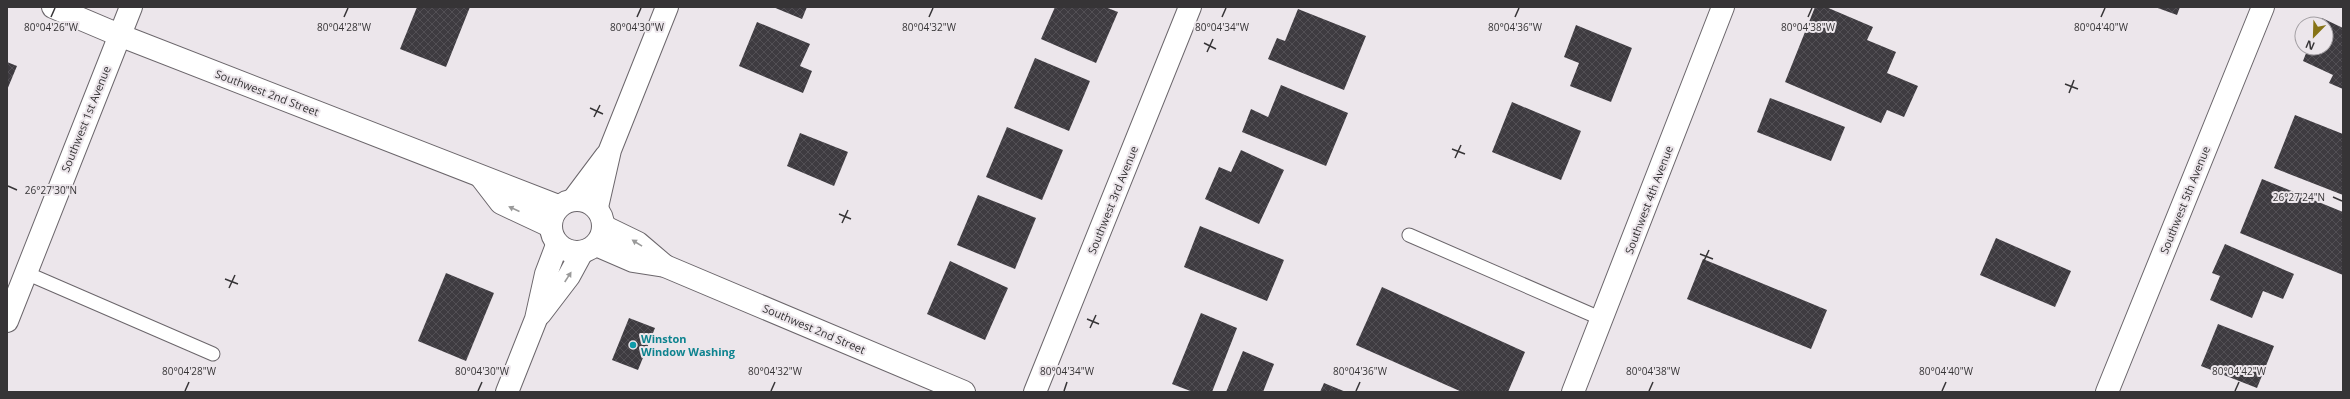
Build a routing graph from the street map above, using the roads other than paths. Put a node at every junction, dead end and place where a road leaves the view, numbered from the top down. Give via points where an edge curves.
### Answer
1 (54, 7) edge
2 (131, 7) edge
3 (667, 7) edge
4 (1190, 7) edge
5 (1724, 7) edge
6 (2263, 7) edge
7 (120, 35) junction
8 (610, 150) junction
9 (597, 207) junction
10 (560, 219) junction
11 (1409, 235) dead end
12 (594, 241) junction
13 (26, 273) junction
14 (536, 319) junction
15 (1602, 319) junction
16 (7, 321) edge
17 (213, 354) dead end
18 (507, 392) edge
19 (964, 392) edge
20 (1035, 392) edge
21 (1573, 392) edge
22 (2107, 392) edge

1 - 7 street, Southwest 2nd Street
2 - 7 street, Southwest 1st Avenue
3 - 8 street
4 - 20 street, Southwest 3rd Avenue
5 - 15 street, Southwest 4th Avenue
6 - 22 street, Southwest 5th Avenue
10 -> 7 street, Southwest 2nd Street via 501,203 481,177
7 - 13 street, Southwest 1st Avenue
8 - 9 street
8 - 10 street
9 - 10 street, Southwest 2nd Street via 578,199
9 - 12 street via 603,216
10 - 12 street, Southwest 2nd Street via 577,253
10 - 14 street
11 - 15 lane
14 -> 12 street
12 - 19 street, Southwest 2nd Street via 633,261 664,266
13 - 16 street, Southwest 1st Avenue
13 - 17 lane
14 - 18 street
15 - 21 street, Southwest 4th Avenue

